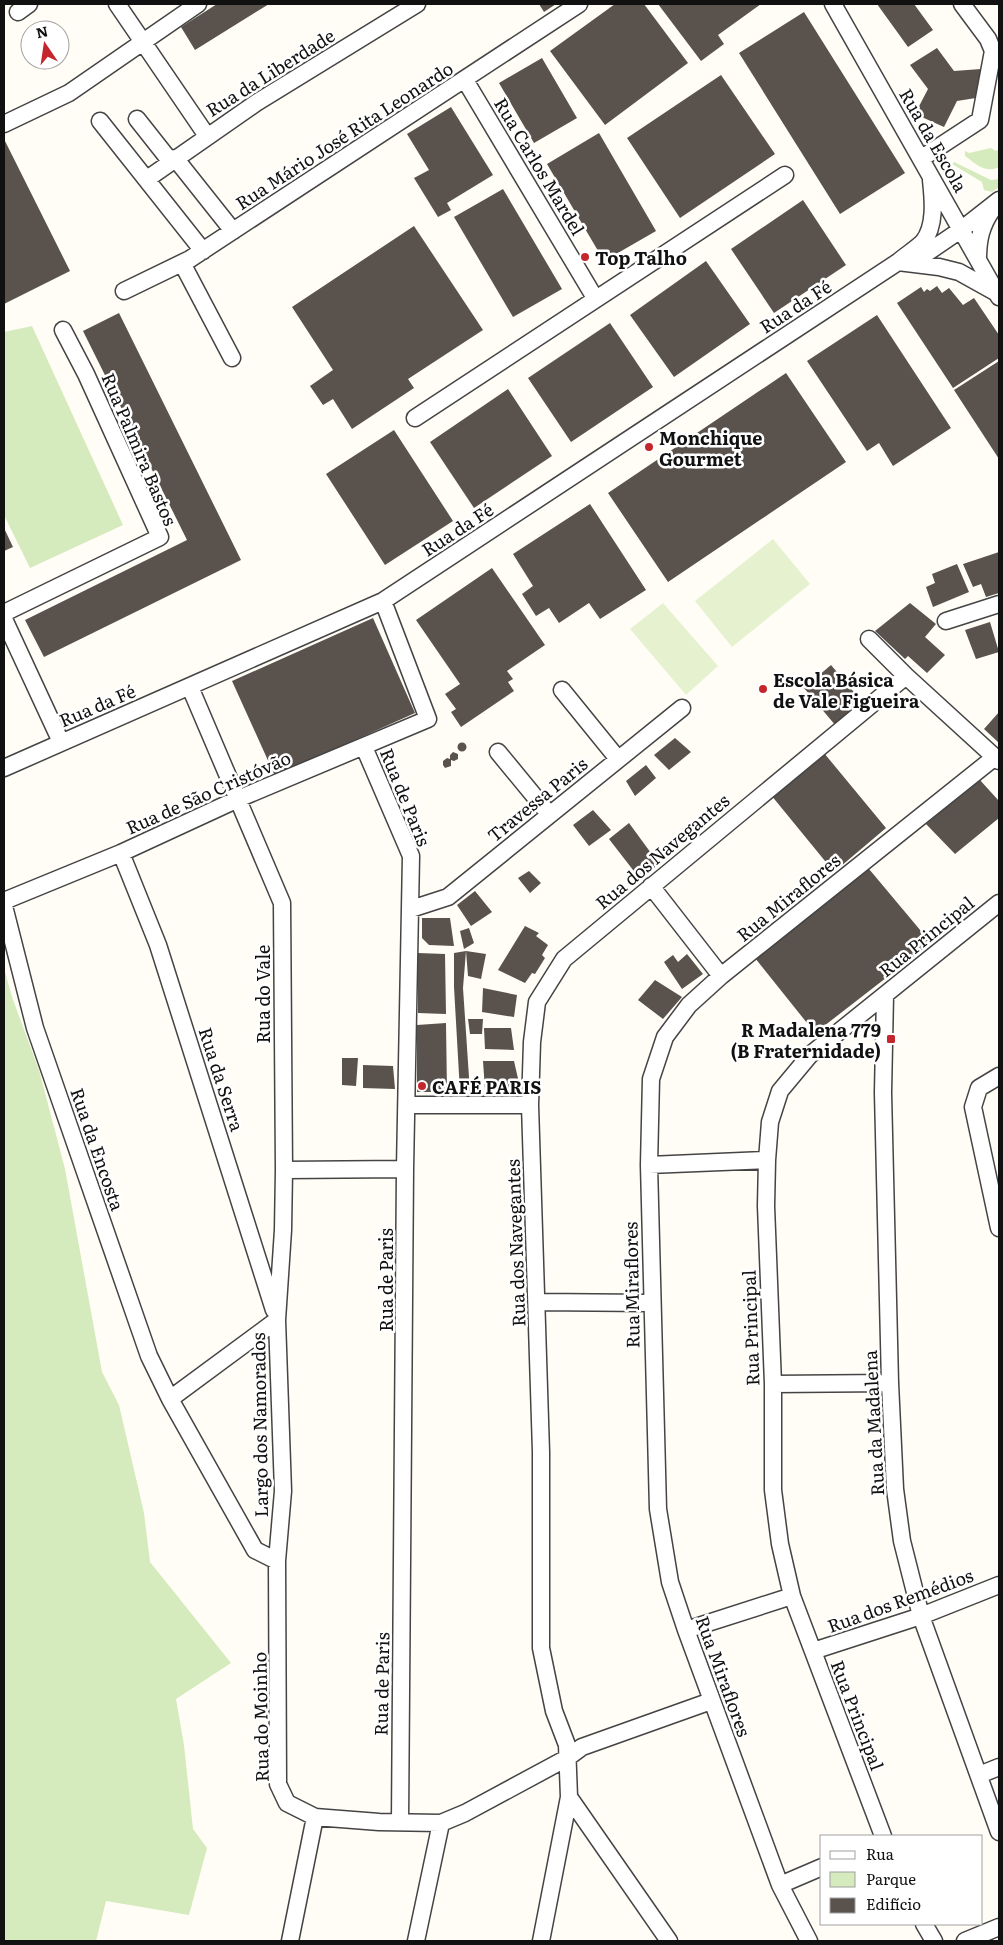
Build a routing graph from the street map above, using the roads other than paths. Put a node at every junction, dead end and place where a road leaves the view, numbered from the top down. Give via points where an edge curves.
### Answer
1 (117, 4) edge
2 (198, 4) edge
3 (417, 4) edge
4 (579, 4) edge
5 (833, 4) edge
6 (962, 4) edge
7 (143, 41) junction
8 (465, 80) junction
9 (137, 119) dead end
10 (100, 121) dead end
11 (4, 124) edge
12 (207, 136) junction
13 (922, 158) junction
14 (173, 160) junction
15 (931, 174) junction
16 (785, 175) dead end
17 (147, 179) junction
18 (998, 201) edge
19 (962, 230) junction
20 (233, 231) junction
21 (203, 251) junction
22 (978, 259) junction
23 (182, 263) junction
24 (904, 263) junction
25 (124, 291) dead end
26 (998, 295) edge
27 (595, 298) junction
28 (63, 330) dead end
29 (232, 358) dead end
30 (415, 418) dead end
31 (383, 601) junction
32 (999, 604) edge
33 (4, 613) edge
34 (4, 619) edge
35 (946, 621) dead end
36 (869, 639) dead end
37 (906, 676) junction
38 (190, 686) junction
39 (562, 690) dead end
40 (682, 708) dead end
41 (61, 742) junction
42 (364, 747) junction
43 (498, 752) dead end
44 (618, 758) junction
45 (997, 759) edge
46 (4, 768) edge
47 (238, 799) junction
48 (550, 814) junction
49 (120, 853) junction
50 (651, 886) junction
51 (4, 901) edge
52 (999, 904) edge
53 (4, 906) edge
54 (411, 909) junction
55 (721, 976) junction
56 (885, 995) junction
57 (999, 1076) edge
58 (530, 1104) junction
59 (407, 1105) junction
60 (766, 1160) junction
61 (649, 1165) junction
62 (405, 1169) junction
63 (284, 1170) junction
64 (999, 1228) edge
65 (538, 1302) junction
66 (651, 1303) junction
67 (277, 1320) junction
68 (890, 1383) junction
69 (773, 1384) junction
70 (170, 1399) junction
71 (278, 1561) junction
72 (999, 1585) edge
73 (792, 1596) junction
74 (921, 1616) junction
75 (686, 1630) junction
76 (813, 1651) junction
77 (712, 1701) junction
78 (567, 1758) junction
79 (999, 1767) edge
80 (979, 1775) junction
81 (570, 1797) junction
82 (315, 1817) junction
83 (400, 1822) junction
84 (441, 1823) junction
85 (999, 1832) edge
86 (883, 1835) edge
87 (820, 1868) edge
88 (780, 1885) junction
89 (925, 1925) edge
90 (999, 1927) edge
91 (290, 1941) edge
92 (416, 1941) edge
93 (541, 1941) edge
94 (670, 1941) edge
95 (809, 1941) edge
96 (934, 1941) edge
97 (965, 1941) edge

1 - 7 street
2 - 7 street
3 - 12 street, Rua da Liberdade
4 - 8 street, Rua Mário José Rita Leonardo
5 - 13 street, Rua da Escola
6 - 13 street via 993,51 980,120
7 - 11 street via 69,93
7 - 12 street
8 - 20 street, Rua Mário José Rita Leonardo
8 - 27 street, Rua Carlos Mardel
9 - 14 street
10 - 17 street
12 - 14 street, Rua da Liberdade
13 - 15 street, Rua da Escola
14 - 17 street, Rua da Liberdade
14 - 20 street
15 - 19 street, Rua da Escola
15 - 24 street, Rua da Fé via 931,224 924,241
16 - 27 street
17 - 21 street
18 - 19 street, Rua da Fé
18 - 22 street, Rua da Fé via 982,225
19 - 22 street, Rua da Escola
19 - 24 street, Rua da Fé
20 - 21 street, Rua Mário José Rita Leonardo
21 - 23 street, Rua Mário José Rita Leonardo
22 - 26 street, Rua da Escola
23 - 25 street, Rua Mário José Rita Leonardo
23 - 29 street
24 - 26 street via 959,272
24 - 31 street, Rua da Fé
27 - 30 street
28 - 33 street, Rua Palmira Bastos via 160,537
31 - 38 street, Rua da Fé
31 - 42 street, Rua de São Cristóvão via 428,719
32 - 35 street
34 - 41 street
36 - 37 street
37 - 45 street
37 - 50 street, Rua dos Navegantes
38 - 41 street, Rua da Fé
38 - 47 street, Rua do Vale
39 - 44 street
40 - 44 street, Travessa Paris
41 - 46 street, Rua da Fé
42 - 47 street, Rua de São Cristóvão
42 - 54 street, Rua de Paris via 411,856
43 - 48 street
44 - 48 street, Travessa Paris
45 - 55 street, Rua Miraflores
47 - 49 street, Rua de São Cristóvão
47 - 63 street, Rua do Vale via 282,903
48 - 54 street, Travessa Paris via 448,897
49 - 51 street, Rua de São Cristóvão
49 - 67 street, Rua da Serra via 158,945
50 - 55 street
50 - 58 street, Rua dos Navegantes via 564,959 538,1002 532,1042
52 - 56 street, Rua Principal
53 - 70 street, Rua da Encosta via 35,1028 149,1356
54 - 59 street, Rua de Paris
55 - 61 street, Rua Miraflores via 689,1005 665,1037 651,1079
56 - 60 street, Rua Principal via 810,1054 780,1091 770,1122
56 - 68 street, Rua da Madalena via 883,1093
57 - 64 street via 979,1088 973,1107
58 - 59 street
58 - 65 street, Rua dos Navegantes
59 - 62 street, Rua de Paris
60 - 61 street
60 - 69 street, Rua Principal
61 - 66 street, Rua Miraflores
62 - 63 street
62 - 83 street, Rua de Paris
63 - 67 street, Rua do Vale
65 - 66 street
65 - 78 street, Rua dos Navegantes via 541,1648 554,1711 567,1745
66 - 75 street, Rua Miraflores via 658,1509 670,1582
67 - 70 street, Largo dos Namorados
67 - 71 street, Largo dos Namorados via 283,1491
68 - 69 street
68 - 74 street, Rua da Madalena via 895,1488 902,1541
69 - 73 street, Rua Principal via 773,1490 780,1544
70 - 71 street, Largo dos Namorados via 255,1550
71 - 82 street, Rua do Moinho via 278,1784 287,1803
72 - 74 street, Rua dos Remédios
73 - 75 street
73 - 76 street, Rua Principal
74 - 76 street, Rua dos Remédios
74 - 80 street, Rua da Madalena
75 - 77 street, Rua Miraflores
76 - 86 street, Rua Principal
77 - 78 street via 582,1747
77 - 88 street, Rua Miraflores
78 - 81 street, Rua dos Navegantes
78 - 84 street
79 - 80 street
80 - 85 street, Rua da Madalena
81 - 93 street
81 - 94 street
82 - 83 street
82 - 91 street
83 - 84 street
84 - 92 street
87 - 88 street
88 - 95 street, Rua Miraflores
89 - 96 street
90 - 97 street

